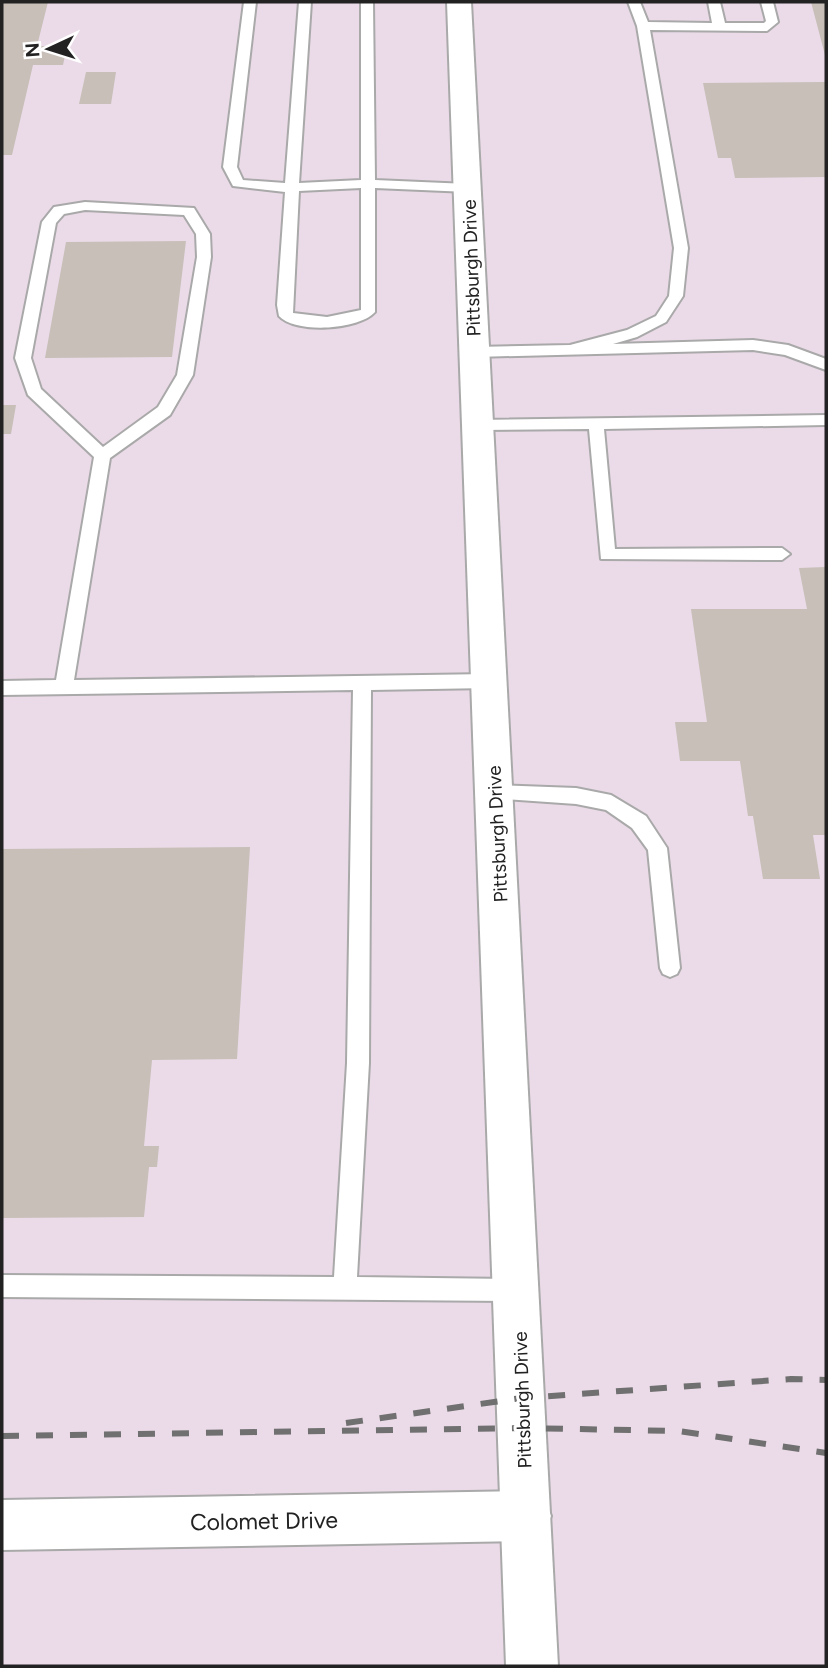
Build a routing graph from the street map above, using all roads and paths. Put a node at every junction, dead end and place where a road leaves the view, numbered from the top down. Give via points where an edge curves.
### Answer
1 (250, 2) edge
2 (305, 2) edge
3 (368, 2) edge
4 (459, 2) edge
5 (634, 2) edge
6 (714, 2) edge
7 (767, 2) edge
8 (643, 26) junction
9 (719, 27) junction
10 (368, 184) junction
11 (294, 186) junction
12 (468, 188) junction
13 (572, 349) junction
14 (475, 352) junction
15 (826, 365) edge
16 (826, 420) edge
17 (596, 423) junction
18 (478, 425) junction
19 (102, 456) junction
20 (782, 554) dead end
21 (490, 681) junction
22 (362, 683) junction
23 (64, 687) junction
24 (2, 688) edge
25 (495, 793) junction
26 (670, 968) dead end
27 (2, 1286) edge
28 (345, 1288) junction
29 (518, 1290) junction
30 (526, 1517) junction
31 (2, 1525) edge
32 (533, 1666) edge

1 - 11 lane via 230,167 238,183
2 - 11 lane
3 - 10 lane
4 - 12 street, Pittsburgh Drive
5 - 8 lane
6 - 9 lane
7 - 9 lane via 772,22 768,27
8 - 9 lane
8 - 13 lane via 681,248 676,296 661,320 632,334
10 - 11 lane
10 - 11 lane via 368,312 356,319 297,321 286,316 284,305
10 - 12 lane
12 - 14 street, Pittsburgh Drive
13 - 14 lane
13 - 15 lane via 753,345 788,350
14 - 18 street, Pittsburgh Drive
16 - 17 lane
17 - 18 lane
17 - 20 lane via 607,555
18 - 21 street, Pittsburgh Drive
19 - 19 lane via 34,391 23,358 49,222 59,211 85,206 189,211 203,234 204,257 185,375 164,411
19 - 23 lane
21 - 22 lane
21 - 25 street, Pittsburgh Drive
22 - 23 lane
22 - 28 lane via 358,1063
23 - 24 lane
25 - 26 lane via 576,796 611,803 639,822 657,848
25 - 29 street, Pittsburgh Drive
27 - 28 lane
28 - 29 lane
29 - 30 street, Pittsburgh Drive
30 - 31 street, Colomet Drive
30 - 32 street, Pittsburgh Drive

